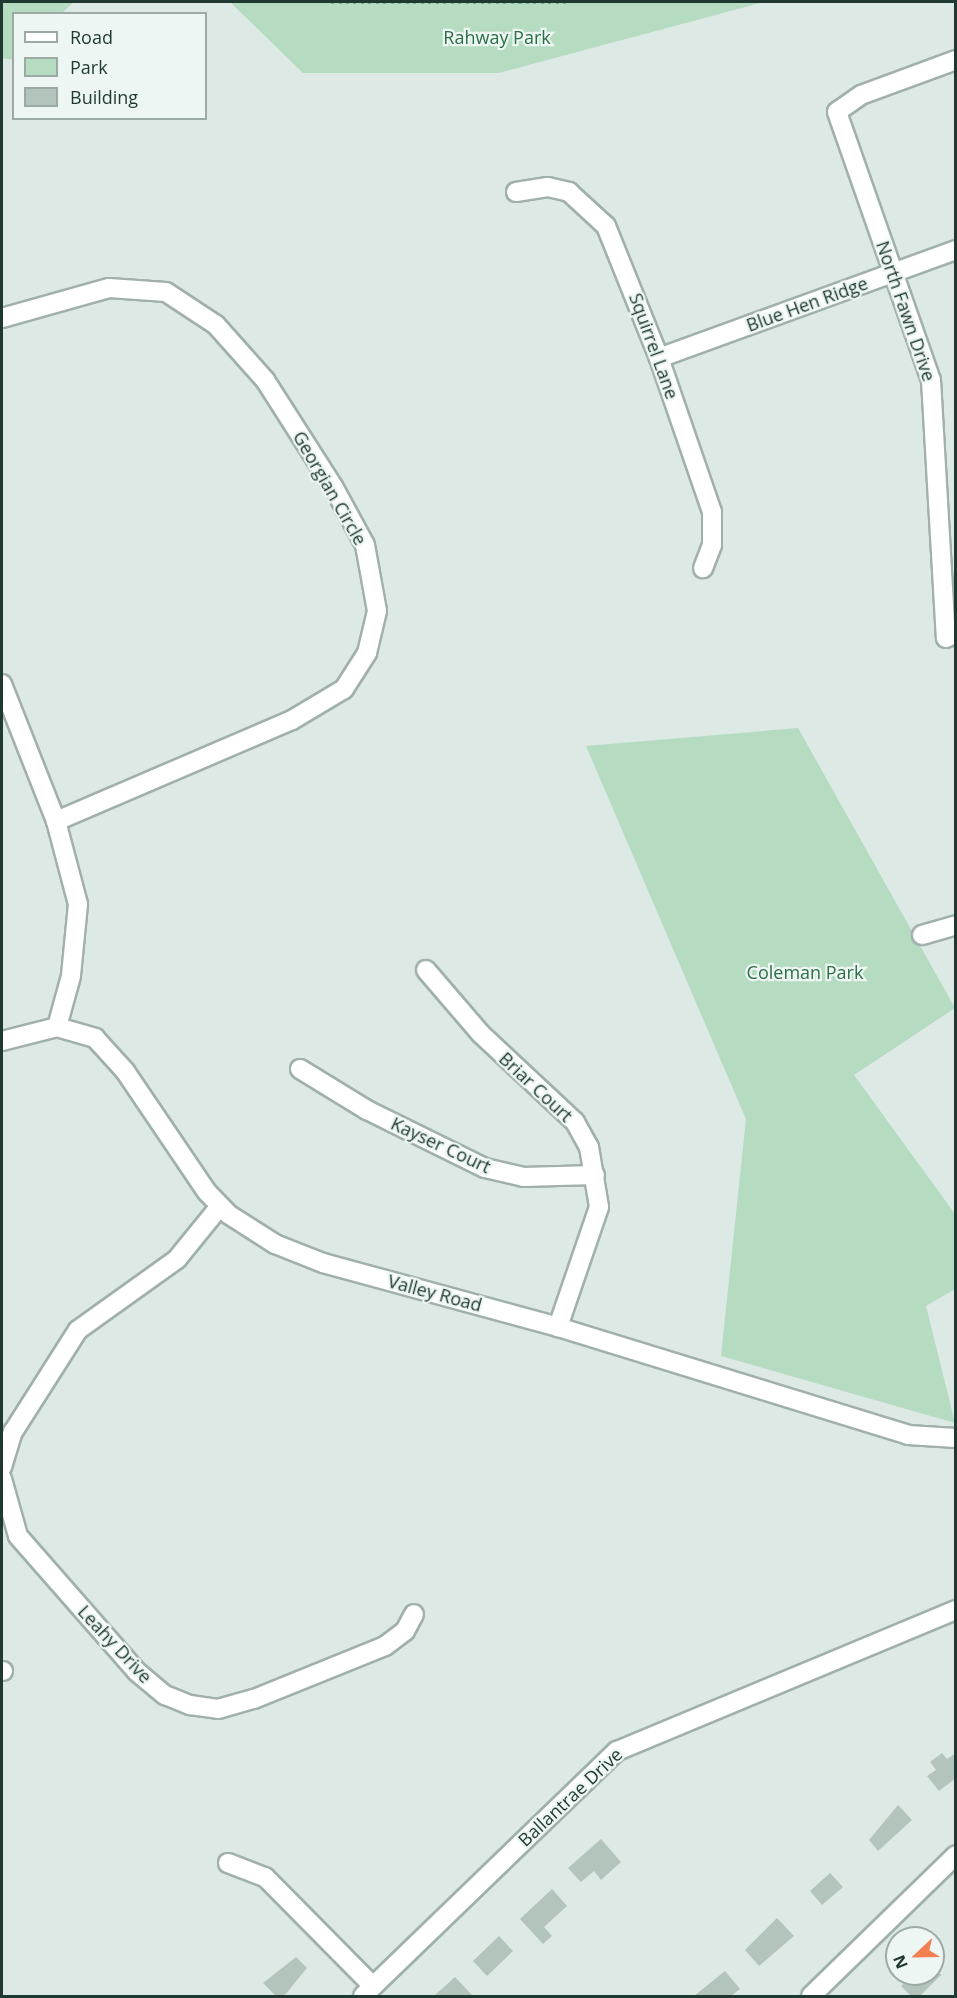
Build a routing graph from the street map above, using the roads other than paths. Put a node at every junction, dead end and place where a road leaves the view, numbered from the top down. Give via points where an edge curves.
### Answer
1 (956, 60) edge
2 (516, 192) dead end
3 (956, 250) edge
4 (894, 272) junction
5 (2, 318) edge
6 (659, 358) junction
7 (703, 568) dead end
8 (951, 635) edge
9 (2, 684) edge
10 (56, 821) junction
11 (956, 924) edge
12 (922, 935) dead end
13 (426, 970) dead end
14 (57, 1027) junction
15 (2, 1041) edge
16 (300, 1069) dead end
17 (595, 1175) junction
18 (220, 1206) junction
19 (558, 1327) junction
20 (956, 1438) edge
21 (2, 1467) edge
22 (2, 1479) edge
23 (956, 1610) edge
24 (414, 1614) dead end
25 (956, 1855) edge
26 (228, 1863) dead end
27 (368, 1991) edge
28 (811, 1996) edge

1 - 4 street, North Fawn Drive via 847,103 837,112
2 - 6 street, Squirrel Lane via 548,187 569,192 606,226
3 - 4 street, Blue Hen Ridge
4 - 6 street, Blue Hen Ridge
4 - 8 street, North Fawn Drive via 934,396
5 - 10 street, Georgian Circle via 109,288 166,291 216,325 266,380 334,488 365,545 378,611 367,653 344,689 292,720
6 - 7 street, Squirrel Lane via 712,512 712,545
9 - 10 street
10 - 14 street via 78,904 71,976
11 - 12 street
13 - 17 street, Briar Court via 481,1034 575,1122
14 - 15 street, Valley Road
14 - 18 street, Valley Road via 78,1030 109,1051
16 - 17 street, Kayser Court via 367,1110 485,1168 523,1177
17 - 19 street, Briar Court via 599,1207
18 - 19 street, Valley Road via 250,1231 323,1263
18 - 21 street via 177,1258 78,1330 13,1432
19 - 20 street, Valley Road via 908,1435
22 - 24 street, Leahy Drive via 18,1536 136,1671 165,1695 190,1705 218,1709 254,1699 374,1651 405,1631
23 - 27 street, Ballantrae Drive via 617,1751
25 - 28 street
26 - 27 street via 264,1877

